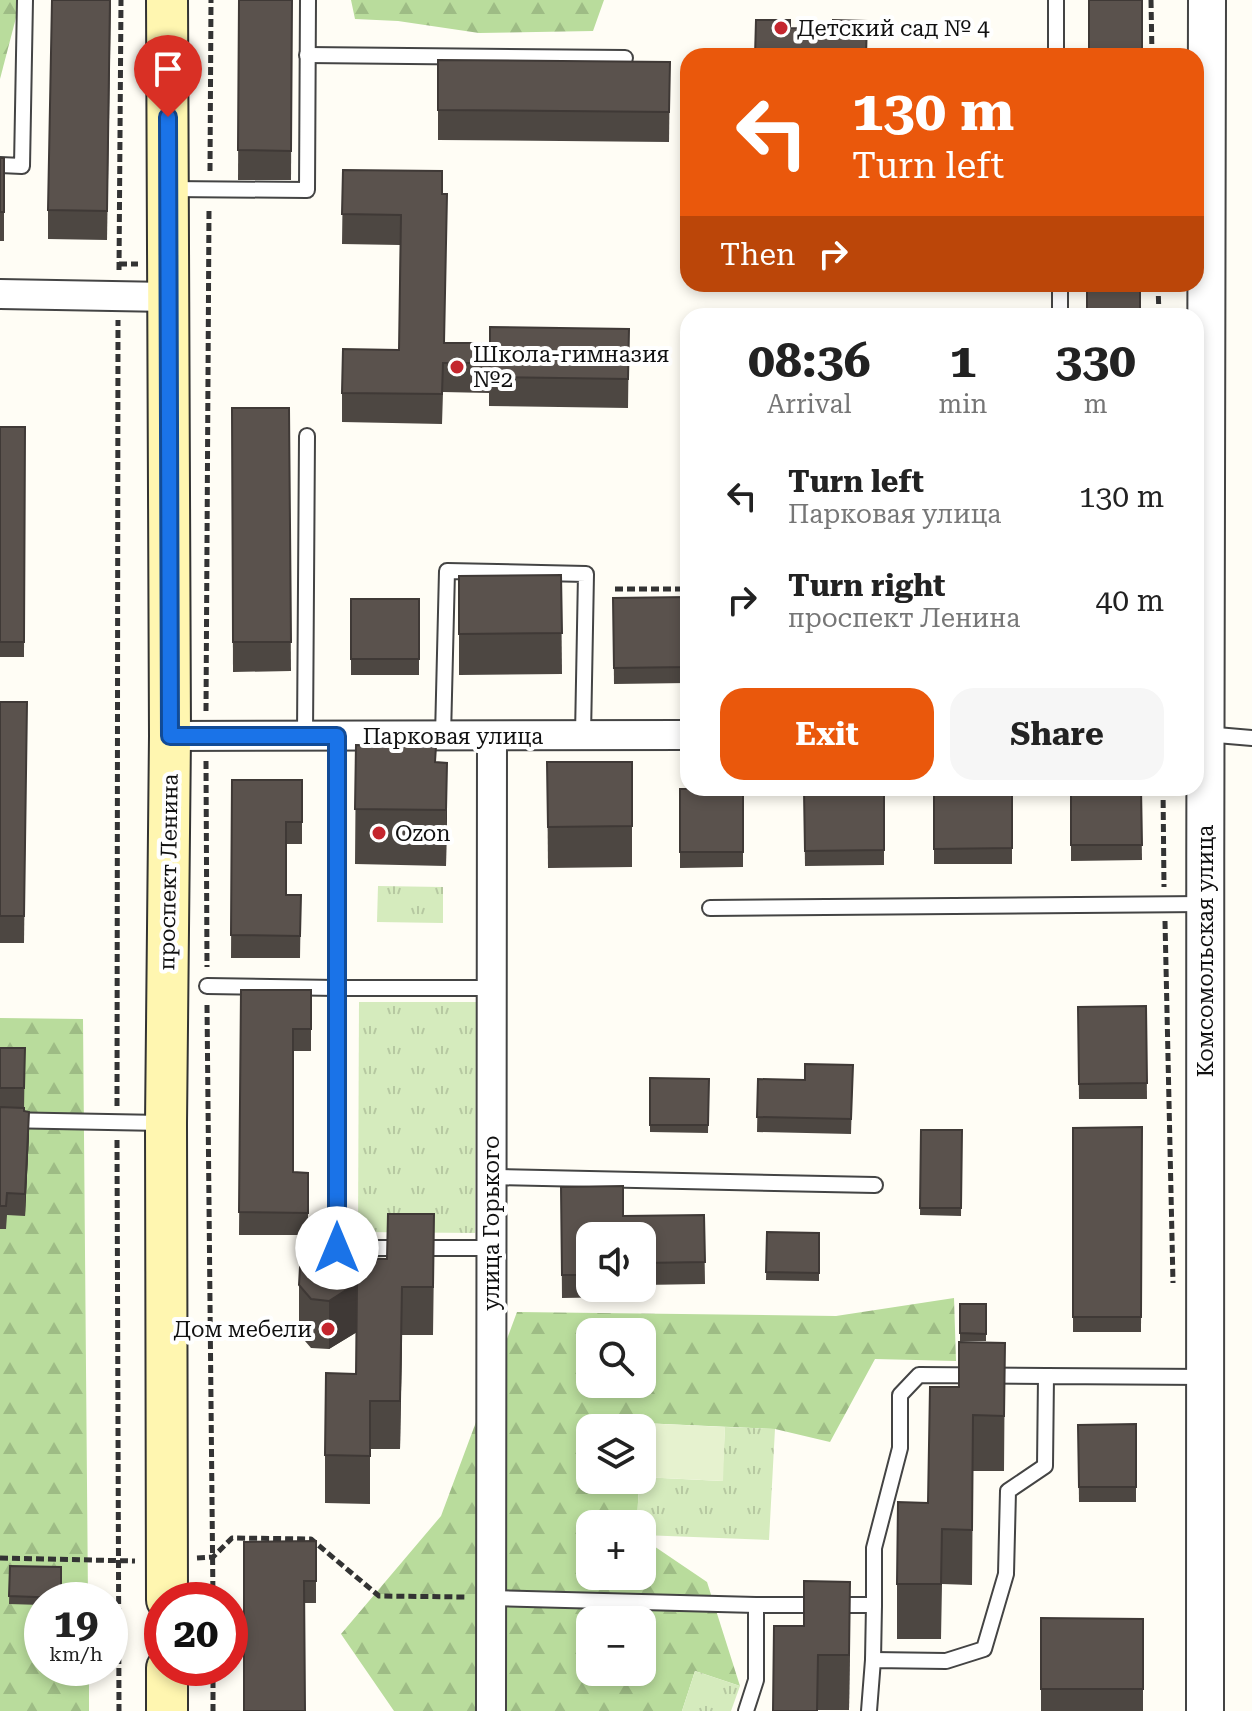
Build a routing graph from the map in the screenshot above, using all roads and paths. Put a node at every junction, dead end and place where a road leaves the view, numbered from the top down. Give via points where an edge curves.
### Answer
1 (25, 0) edge
2 (121, 0) edge
3 (167, 0) edge
4 (211, 0) edge
5 (308, 0) edge
6 (1056, 0) edge
7 (1151, 0) edge
8 (1207, 0) edge
9 (1056, 48) edge
10 (1152, 48) edge
11 (307, 55) junction
12 (625, 58) edge
13 (0, 165) edge
14 (168, 189) junction
15 (209, 189) junction
16 (1204, 236) edge
17 (0, 294) edge
18 (118, 296) junction
19 (168, 297) junction
20 (307, 436) dead end
21 (615, 589) dead end
22 (680, 589) edge
23 (1204, 734) edge
24 (583, 735) junction
25 (680, 735) edge
26 (188, 736) junction
27 (305, 736) junction
28 (337, 736) junction
29 (443, 736) junction
30 (492, 736) junction
31 (1252, 738) edge
32 (1163, 796) edge
33 (1202, 796) edge
34 (1205, 904) junction
35 (1164, 905) junction
36 (710, 908) dead end
37 (207, 986) junction
38 (337, 988) junction
39 (492, 988) junction
40 (0, 1120) edge
41 (116, 1122) junction
42 (166, 1123) junction
43 (492, 1177) junction
44 (875, 1185) dead end
45 (491, 1248) junction
46 (1173, 1298) dead end
47 (1046, 1376) junction
48 (1208, 1377) junction
49 (213, 1557) junction
50 (0, 1558) edge
51 (118, 1561) junction
52 (166, 1561) junction
53 (167, 1582) edge
54 (213, 1582) edge
55 (491, 1598) junction
56 (756, 1605) junction
57 (874, 1605) junction
58 (873, 1660) junction
59 (167, 1686) edge
60 (213, 1686) edge
61 (119, 1711) edge
62 (167, 1711) edge
63 (213, 1711) edge
64 (491, 1711) edge
65 (746, 1711) edge
66 (869, 1711) edge
67 (1205, 1711) edge

1 - 13 lane via 22,166
2 - 18 path
3 - 14 main road, проспект Ленина
4 - 15 path
5 - 11 lane
6 - 9 lane
7 - 10 path
8 - 16 street, Комсомольская улица
11 - 12 lane
11 - 15 lane via 307,190
14 - 15 lane
14 - 19 main road, проспект Ленина
15 - 26 path
17 - 18 street
18 - 19 street
18 - 41 path
19 - 26 main road, проспект Ленина
20 - 27 lane
21 - 22 path
23 - 31 lane
24 - 25 street, Парковая улица
24 - 29 lane via 586,574 447,571
24 - 30 street, Парковая улица
26 - 27 street, Парковая улица
26 - 37 path
26 - 42 main road, проспект Ленина
27 - 28 street, Парковая улица
28 - 29 street, Парковая улица
28 - 38 lane
29 - 30 street, Парковая улица
30 - 39 street, улица Горького
32 - 35 path
33 - 34 street, Комсомольская улица
34 - 35 lane
34 - 48 street, Комсомольская улица
35 - 36 lane
35 - 46 path
37 - 38 lane
37 - 49 path
38 - 39 lane
38 - 45 lane via 337,1248
39 - 43 street, улица Горького
40 - 41 lane
41 - 42 lane
41 - 51 path
42 - 52 main road, проспект Ленина
43 - 44 lane
43 - 45 street, улица Горького
45 - 55 street, улица Горького
47 - 48 lane
47 - 57 lane via 919,1375 900,1395 900,1448 874,1548
47 - 58 lane via 1045,1466 1008,1491 1006,1574 984,1649 946,1661
48 - 67 street, Комсомольская улица
49 - 52 path
49 - 54 path
49 - 55 path via 232,1538 311,1539 379,1596
50 - 51 path
51 - 52 path
51 - 61 path
52 - 53 main road, проспект Ленина
55 - 56 lane
55 - 64 street, улица Горького
56 - 57 lane
56 - 65 lane via 756,1680
57 - 58 lane
58 - 66 lane
59 - 62 main road
60 - 63 path

